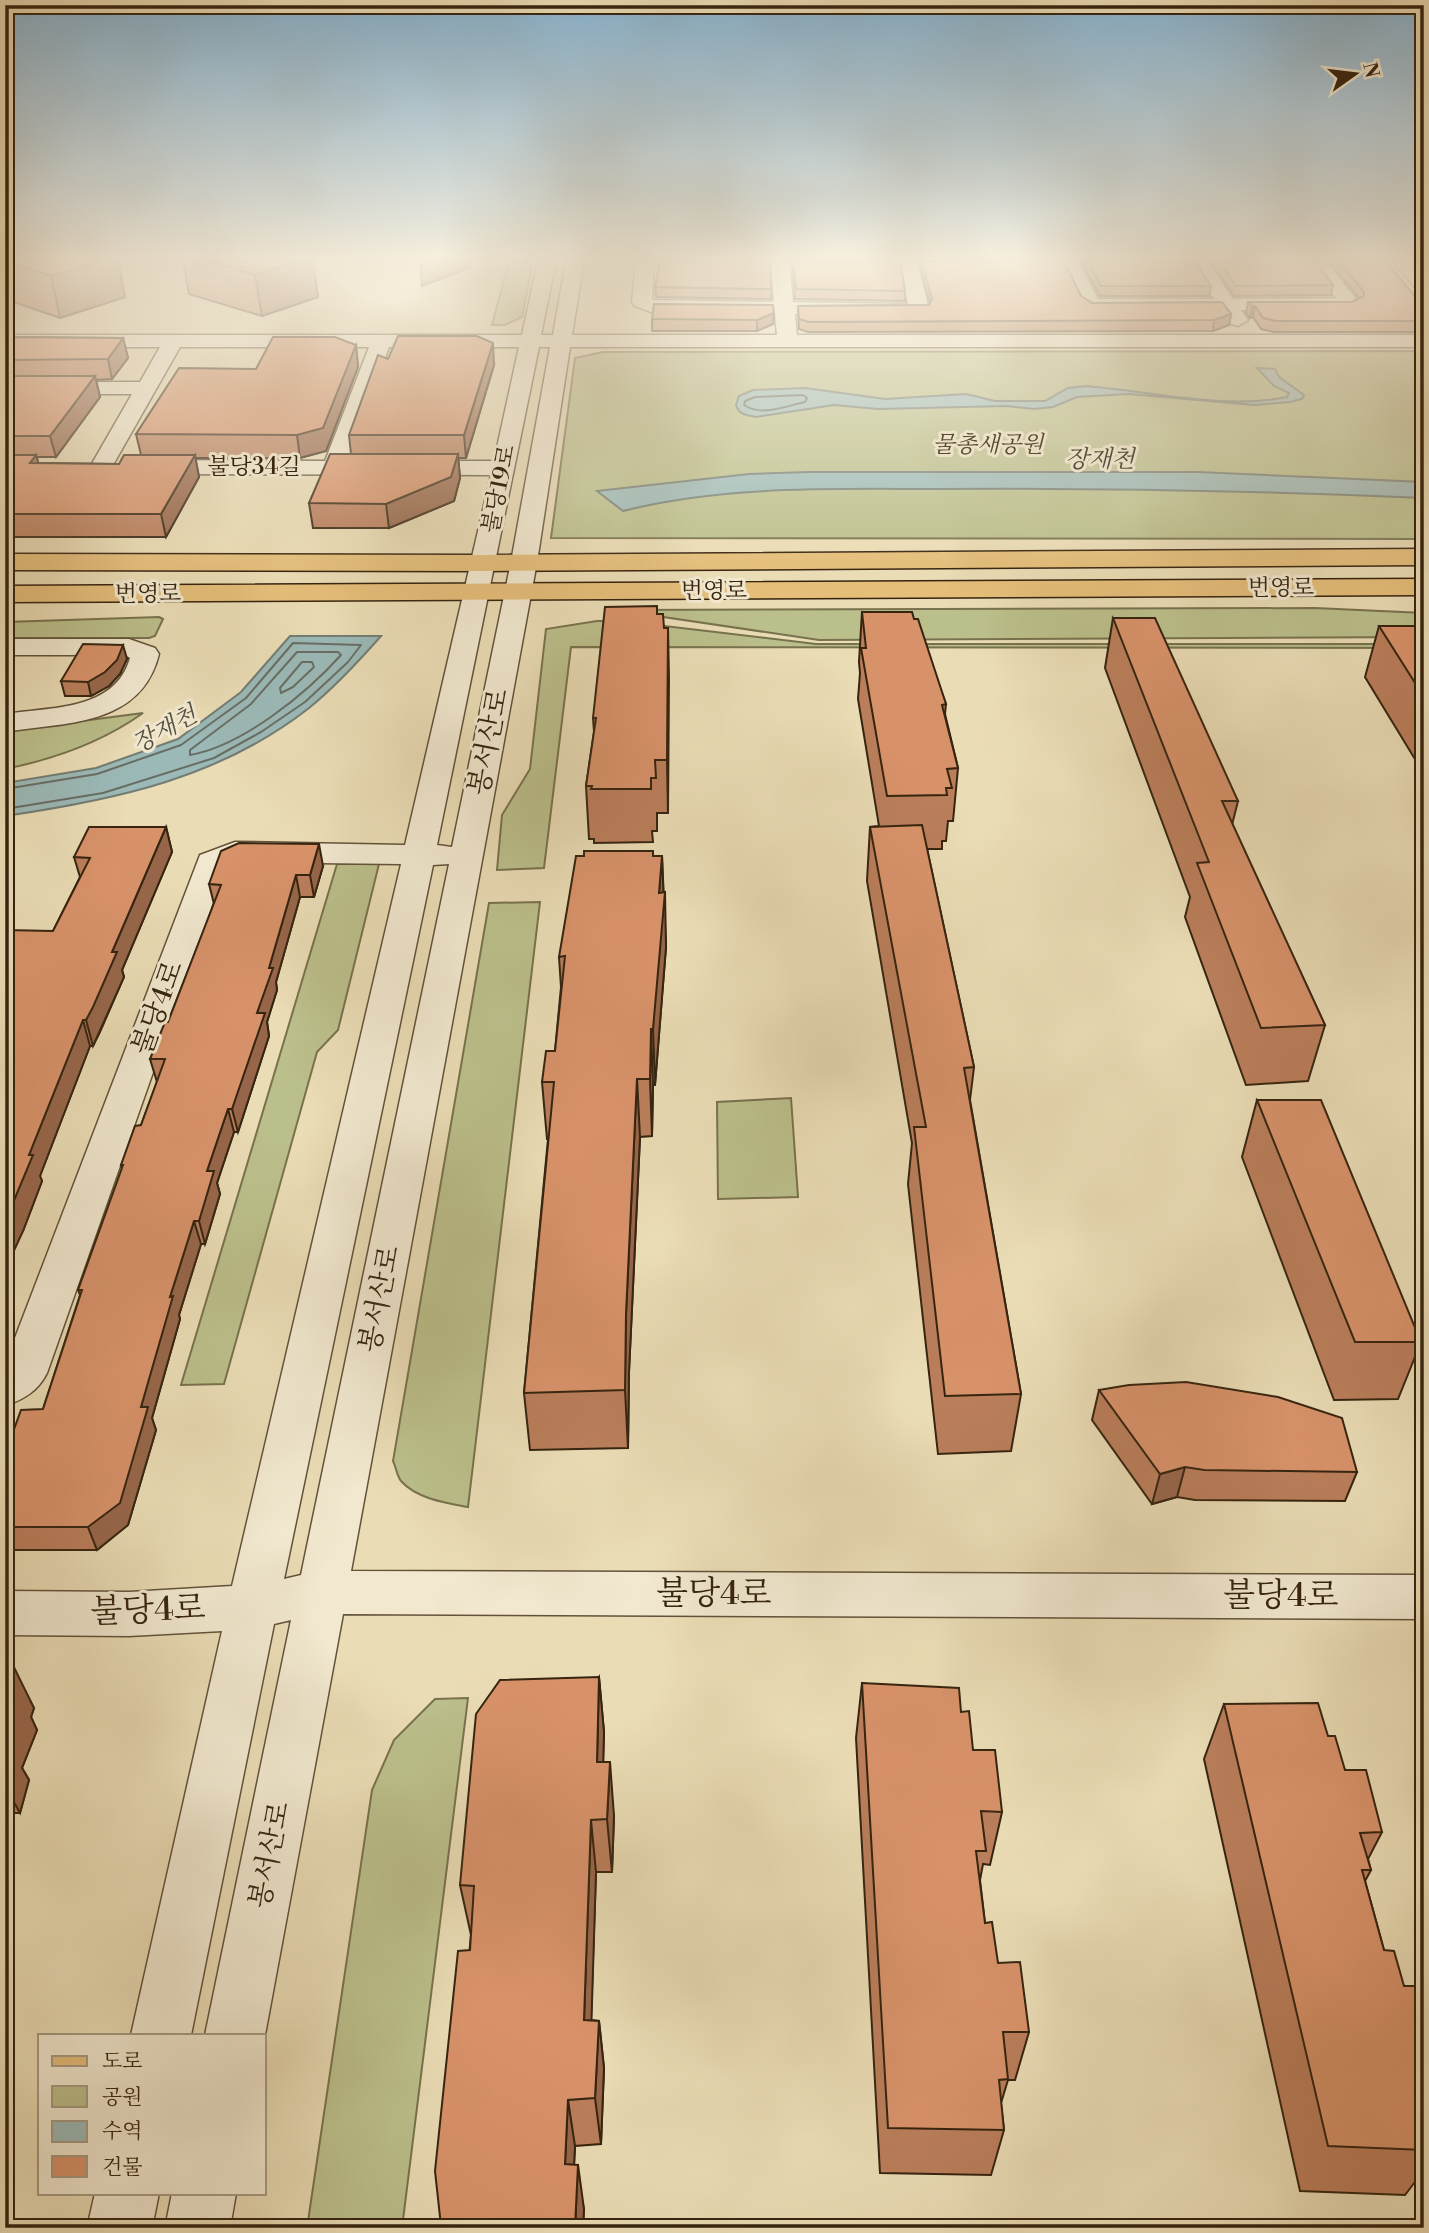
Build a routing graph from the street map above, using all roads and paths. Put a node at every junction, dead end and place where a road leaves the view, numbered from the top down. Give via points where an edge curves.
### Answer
1 (159, 365) edge
2 (372, 365) edge
3 (525, 365) edge
4 (558, 365) edge
5 (5, 388) edge
6 (145, 388) junction
7 (73, 467) edge
8 (101, 467) junction
9 (334, 467) junction
10 (502, 468) junction
11 (1424, 557) edge
12 (5, 562) edge
13 (521, 577) junction
14 (480, 578) junction
15 (1424, 587) edge
16 (5, 594) edge
17 (5, 647) edge
18 (5, 723) edge
19 (418, 855) junction
20 (467, 856) junction
21 (5, 1388) edge
22 (322, 1592) junction
23 (1424, 1597) edge
24 (253, 1607) junction
25 (5, 1613) edge
26 (161, 2034) edge
27 (235, 2034) edge
28 (127, 2194) edge
29 (204, 2194) edge
30 (119, 2228) edge
31 (197, 2228) edge

1 - 6 street
2 - 9 street
3 - 10 street, 불당19로
4 - 13 street, 불당19로
5 - 6 street
6 - 8 street
7 - 8 street, 불당34길
8 - 9 street, 불당34길
9 - 10 street, 불당34길
10 - 14 street, 불당19로
11 - 13 main road, 번영로
12 - 14 main road, 번영로
13 - 14 main road, 번영로
13 - 15 main road, 번영로
13 - 20 street, 봉서산로
14 - 16 main road, 번영로
14 - 19 street, 봉서산로
17 - 18 street via 129,647 145,654 142,668 126,692 108,704
19 - 20 street, 불당4로
19 - 21 street, 불당4로 via 235,852 211,862 25,1373
19 - 24 street, 봉서산로
20 - 22 street, 봉서산로
22 - 23 street, 불당4로
22 - 24 street, 불당4로
22 - 27 street, 봉서산로
24 - 25 street, 불당4로 via 128,1614
24 - 26 street, 봉서산로
28 - 30 street
29 - 31 street

